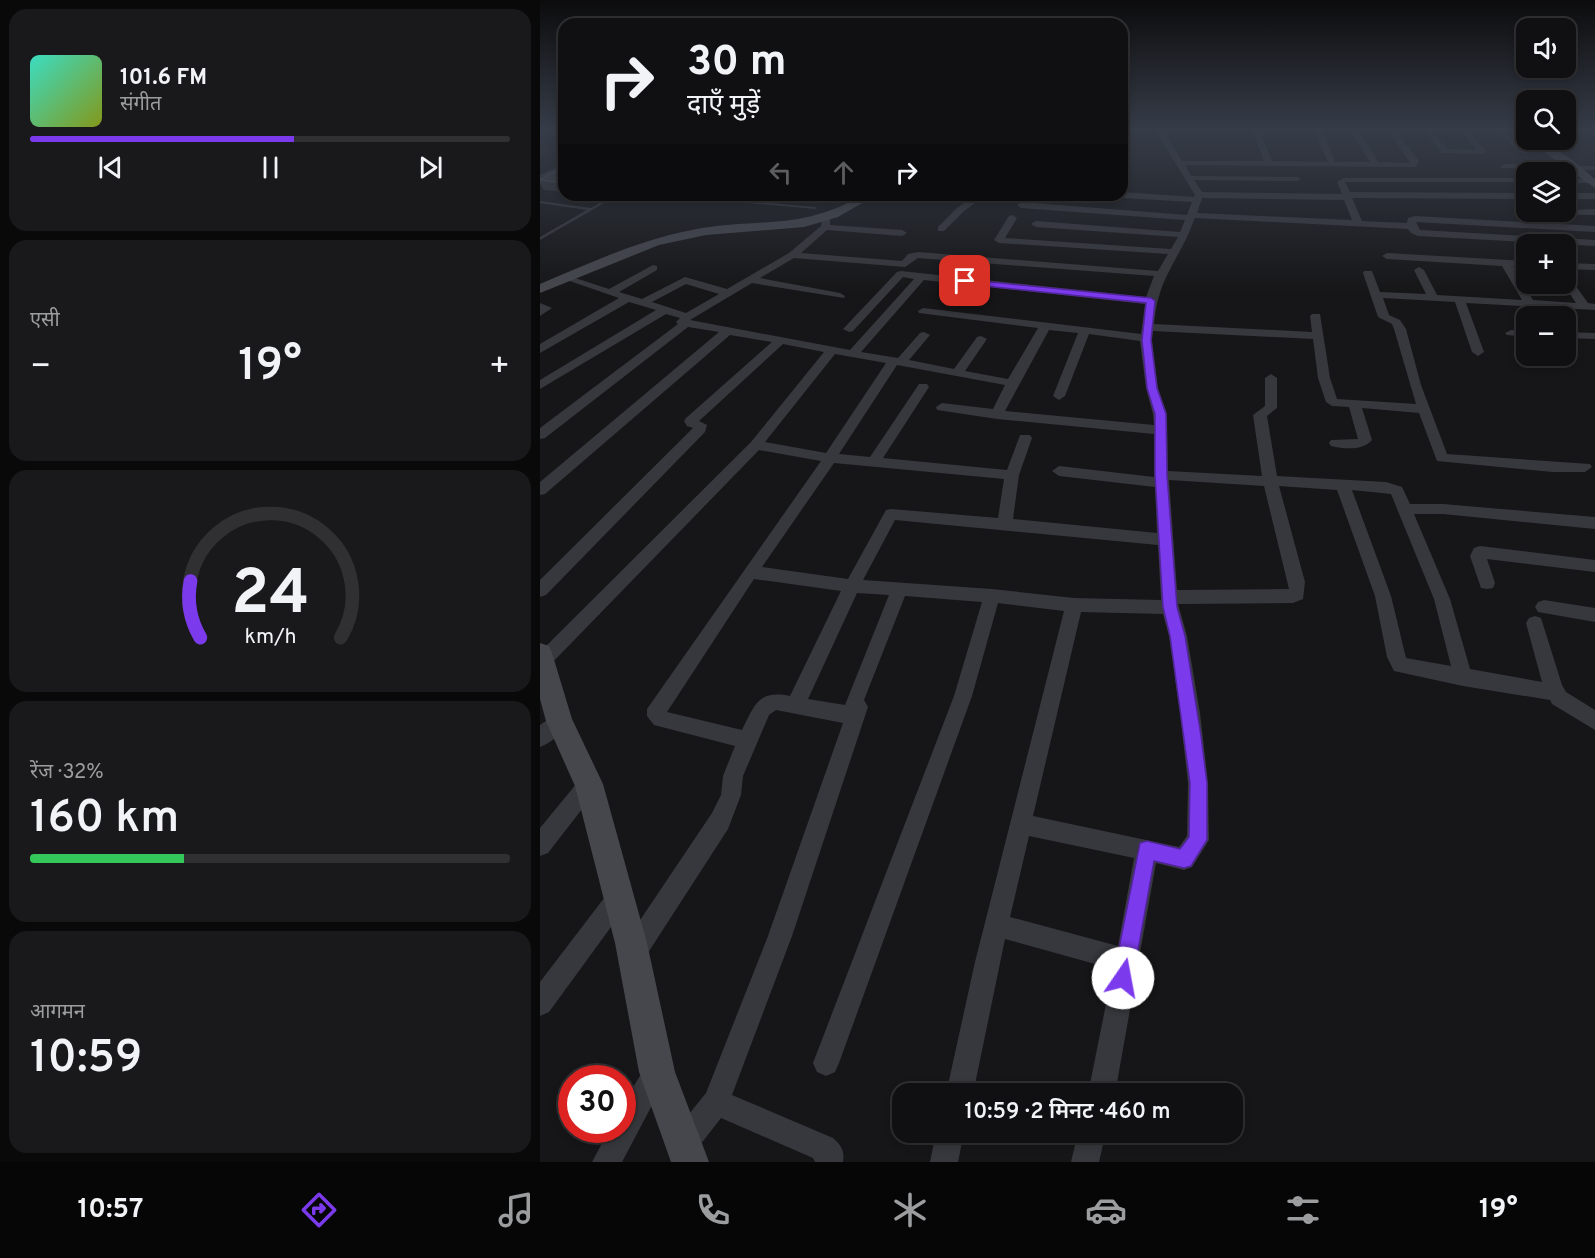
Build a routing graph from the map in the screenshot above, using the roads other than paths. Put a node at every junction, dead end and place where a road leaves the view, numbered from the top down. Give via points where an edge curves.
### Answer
1 (1191, 184) edge
2 (1300, 184) edge
3 (1342, 184) edge
4 (1128, 196) edge
5 (1305, 196) junction
6 (1347, 196) junction
7 (1516, 196) edge
8 (1576, 196) edge
9 (1595, 196) edge
10 (606, 201) edge
11 (711, 201) edge
12 (857, 201) edge
13 (973, 201) edge
14 (540, 202) edge
15 (1021, 205) dead end
16 (1195, 207) junction
17 (592, 209) junction
18 (1576, 212) edge
19 (1595, 212) edge
20 (822, 217) junction
21 (1012, 218) dead end
22 (1358, 223) junction
23 (1036, 224) dead end
24 (1412, 226) junction
25 (1595, 229) edge
26 (941, 230) dead end
27 (902, 233) dead end
28 (1184, 235) junction
29 (540, 239) edge
30 (1595, 243) edge
31 (1175, 252) junction
32 (792, 255) junction
33 (1387, 256) dead end
34 (1506, 263) junction
35 (1516, 263) edge
36 (1576, 266) edge
37 (1595, 267) edge
38 (653, 268) dead end
39 (903, 269) junction
40 (1419, 270) dead end
41 (1368, 273) dead end
42 (1162, 274) junction
43 (921, 277) junction
44 (566, 279) junction
45 (751, 280) junction
46 (540, 289) edge
47 (1576, 291) edge
48 (610, 292) junction
49 (728, 293) junction
50 (1377, 295) junction
51 (840, 296) dead end
52 (629, 297) junction
53 (1433, 298) junction
54 (1459, 299) junction
55 (1151, 301) junction
56 (644, 302) junction
57 (1529, 303) junction
58 (540, 306) edge
59 (1589, 306) edge
60 (666, 309) junction
61 (923, 311) dead end
62 (540, 313) edge
63 (1316, 316) dead end
64 (686, 320) junction
65 (1045, 326) junction
66 (849, 329) dead end
67 (729, 330) junction
68 (1085, 331) junction
69 (1147, 332) junction
70 (1511, 333) dead end
71 (1516, 333) edge
72 (924, 335) dead end
73 (1576, 335) edge
74 (1320, 336) junction
75 (1595, 336) edge
76 (981, 339) dead end
77 (781, 340) junction
78 (540, 349) edge
79 (832, 350) junction
80 (1478, 352) dead end
81 (853, 354) junction
82 (898, 361) junction
83 (957, 372) junction
84 (1271, 378) dead end
85 (1012, 383) junction
86 (540, 385) edge
87 (923, 387) dead end
88 (1059, 396) dead end
89 (1355, 405) junction
90 (942, 407) dead end
91 (1424, 409) junction
92 (997, 415) junction
93 (1161, 430) junction
94 (540, 435) edge
95 (1025, 438) dead end
96 (1336, 443) dead end
97 (756, 445) junction
98 (830, 458) junction
99 (874, 462) junction
100 (1585, 467) dead end
101 (1059, 471) dead end
102 (1012, 475) junction
103 (1161, 479) junction
104 (1270, 480) junction
105 (1343, 485) junction
106 (540, 490) edge
107 (1405, 509) junction
108 (1595, 523) edge
109 (1005, 524) junction
110 (1167, 540) junction
111 (1595, 566) edge
112 (750, 572) junction
113 (1487, 583) dead end
114 (852, 586) junction
115 (540, 590) edge
116 (900, 590) junction
117 (992, 596) junction
118 (1170, 602) junction
119 (1074, 605) junction
120 (1595, 615) edge
121 (541, 657) edge
122 (1463, 678) junction
123 (1556, 693) junction
124 (795, 705) junction
125 (855, 716) junction
126 (1595, 721) edge
127 (550, 730) edge
128 (747, 740) junction
129 (589, 784) junction
130 (1022, 824) junction
131 (540, 845) edge
132 (1147, 850) junction
133 (619, 897) junction
134 (997, 926) junction
135 (633, 953) junction
136 (1127, 961) junction
137 (540, 1004) edge
138 (826, 1063) dead end
139 (657, 1072) junction
140 (961, 1083) edge
141 (1103, 1083) edge
142 (716, 1102) junction
143 (948, 1143) edge
144 (1089, 1143) edge
145 (687, 1153) edge
146 (606, 1162) edge
147 (829, 1162) edge
148 (944, 1162) edge
149 (1085, 1162) edge

1 - 16 street
2 - 5 street
3 - 6 street
4 - 16 street
5 - 6 street
5 - 16 street
6 - 7 street
6 - 22 street
8 - 9 street
10 - 17 lane
11 - 20 lane
12 - 20 street
13 - 26 street
14 - 17 lane
15 - 16 street
16 - 22 street
16 - 28 street
17 - 29 lane
18 - 19 street
20 - 27 street
20 - 32 street
20 - 44 street via 795,225 693,233 644,247
21 - 31 street via 999,240
22 - 24 street
23 - 28 street
24 - 25 street via 1411,220 1415,219
24 - 30 street via 1418,233
28 - 31 street
31 - 42 street
32 - 39 street
32 - 45 street
33 - 34 street
34 - 35 street
34 - 57 street
36 - 37 street
38 - 48 street
39 - 42 street via 911,256 918,255
39 - 43 street
39 - 66 street
40 - 53 street
41 - 50 street
42 - 55 street
43 - 55 street
43 - 81 street
44 - 46 street
44 - 48 street
45 - 49 street
45 - 51 street
47 - 59 street
48 - 52 street
49 - 56 street via 685,280
49 - 64 street
50 - 53 street
50 - 91 street via 1384,317 1396,322 1400,329
52 - 56 street
52 - 78 street
53 - 54 street
54 - 57 street
54 - 80 street
55 - 69 street
56 - 60 street
57 - 59 street
58 - 62 street via 547,308
60 - 64 street
60 - 86 street
61 - 65 street
63 - 74 street
64 - 67 street
64 - 94 street
65 - 68 street
65 - 85 street
67 - 77 street
67 - 106 street
68 - 69 street
68 - 88 street
69 - 74 street
69 - 93 street
70 - 71 street
72 - 82 street
73 - 75 street
74 - 89 street via 1330,399
76 - 83 street
77 - 79 street
77 - 115 street via 691,421 700,429
79 - 81 street
79 - 97 street
81 - 82 street
82 - 83 street
82 - 98 street
83 - 85 street
84 - 104 street via 1270,408 1260,415
85 - 92 street
87 - 99 street
89 - 91 street
89 - 96 street via 1365,440 1359,444
90 - 92 street
91 - 100 street via 1443,459
92 - 93 street
93 - 103 street
95 - 102 street
97 - 98 street
97 - 121 street
98 - 99 street
98 - 112 street
99 - 102 street
101 - 103 street
102 - 109 street
103 - 104 street
103 - 110 street
104 - 105 street
104 - 118 street via 1297,594
105 - 107 street via 1392,488
105 - 122 street via 1383,596 1397,661 1406,667
107 - 108 street
107 - 122 street via 1442,599
109 - 110 street
109 - 114 street via 891,514
110 - 118 street
111 - 113 street via 1480,552
112 - 114 street
112 - 128 street via 657,709 661,719
114 - 116 street
114 - 124 street
116 - 117 street
116 - 125 street via 855,700
117 - 119 street
117 - 138 street via 963,696
118 - 119 street
118 - 132 street via 1198,783 1198,840 1184,859
119 - 130 street
120 - 123 street via 1540,615
121 - 127 street
122 - 123 street
123 - 126 street
124 - 125 street
124 - 128 street via 773,701 768,704
125 - 142 street via 780,936
127 - 129 street
128 - 135 street via 720,821
129 - 131 street
129 - 133 street
130 - 132 street
130 - 134 street
132 - 136 street
133 - 135 street
133 - 137 street
134 - 136 street
134 - 140 street
135 - 139 street
136 - 141 street
139 - 145 street
139 - 146 street
142 - 145 street
142 - 147 street via 823,1148 830,1154
143 - 148 street
144 - 149 street

